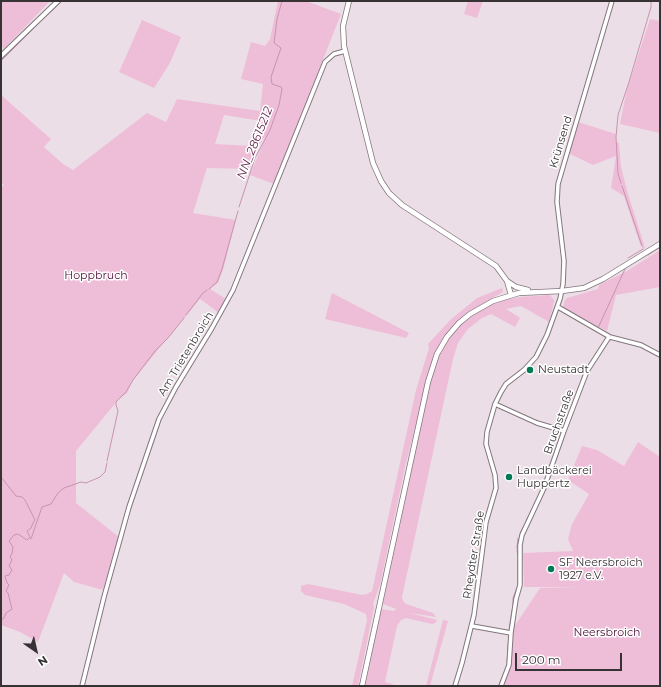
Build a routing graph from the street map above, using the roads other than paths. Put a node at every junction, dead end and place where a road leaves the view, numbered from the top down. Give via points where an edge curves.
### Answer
1 (349, 1) edge
2 (612, 1) edge
3 (57, 2) edge
4 (345, 51) junction
5 (1, 56) edge
6 (660, 244) edge
7 (507, 281) junction
8 (562, 291) junction
9 (537, 292) junction
10 (511, 295) junction
11 (558, 307) junction
12 (608, 337) junction
13 (660, 355) edge
14 (495, 404) junction
15 (564, 431) junction
16 (472, 626) junction
17 (511, 633) junction
18 (82, 686) edge
19 (362, 686) edge
20 (455, 686) edge
21 (502, 686) edge

1 - 4 main road via 343,26
2 - 8 street, Krünsend via 558,184 557,202 564,256
3 - 5 street
4 - 7 main road via 374,165 384,186 408,209 494,264
4 - 18 street, Am Trietenbroich via 334,54 325,62 230,295 159,419 129,507
6 - 8 main road via 597,282 582,288
7 - 9 main road via 518,288
7 - 10 main road
8 - 9 main road
8 - 11 street, Rheydter Straße
9 - 10 main road
10 - 19 main road via 481,307 462,320 447,337 434,360
11 - 12 street
11 - 14 street, Rheydter Straße via 536,356 524,370 506,384
12 - 13 street via 641,345
12 - 15 street, Bruchstraße via 589,367
14 - 15 street via 537,423
14 - 16 street, Rheydter Straße via 486,442 496,488 486,522
15 - 17 street, Bruchstraße via 544,488 520,541 520,583
16 - 17 street
16 - 20 street, Rheydter Straße
17 - 21 street, Bruchstraße via 509,665

